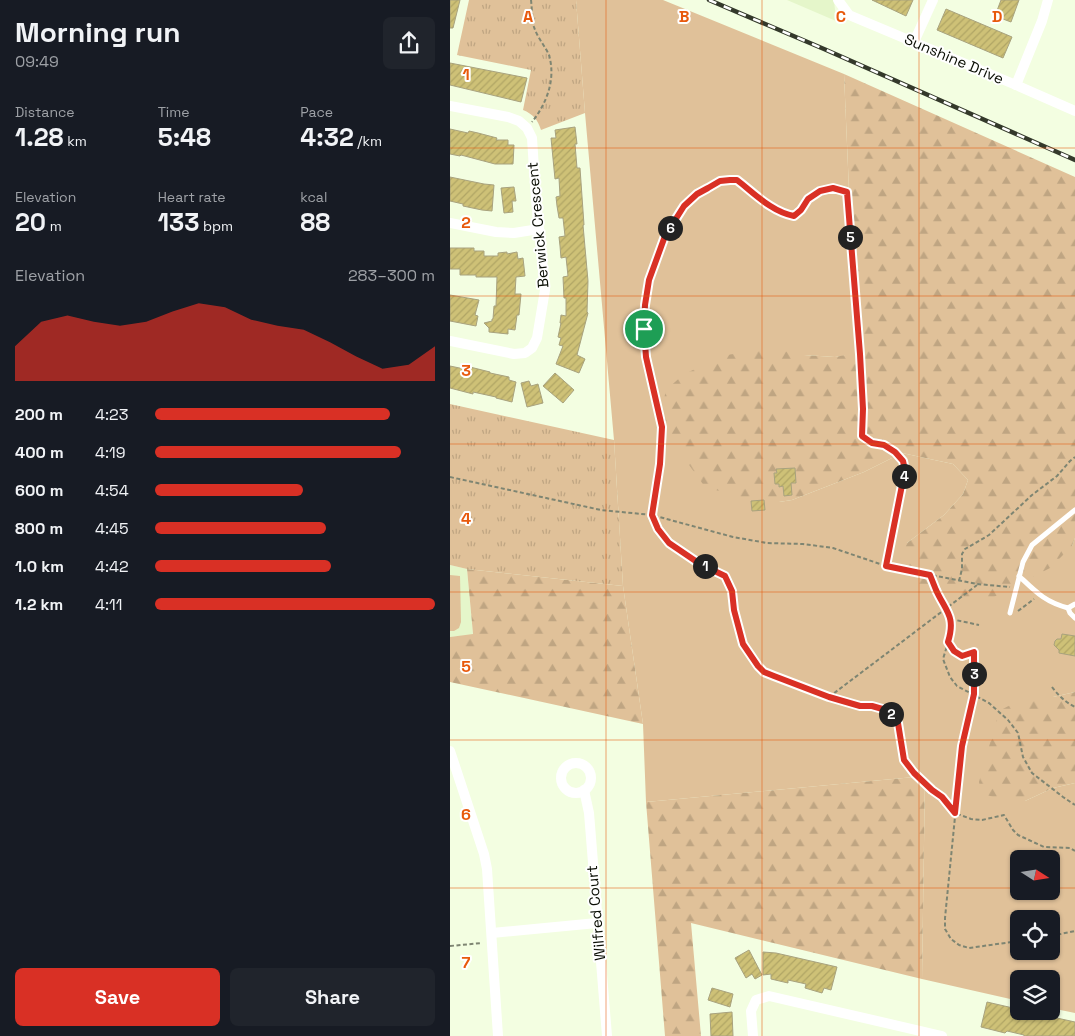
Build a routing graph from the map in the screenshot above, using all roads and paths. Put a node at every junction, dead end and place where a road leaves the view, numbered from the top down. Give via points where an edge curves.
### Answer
1 (531, 0) edge
2 (838, 0) edge
3 (933, 0) edge
4 (1048, 0) edge
5 (914, 42) junction
6 (1016, 85) junction
7 (450, 106) edge
8 (1075, 111) edge
9 (527, 128) junction
10 (450, 223) edge
11 (539, 229) junction
12 (450, 341) edge
13 (1075, 457) edge
14 (450, 477) edge
15 (1075, 510) edge
16 (652, 515) junction
17 (886, 566) junction
18 (930, 575) junction
19 (1019, 576) junction
20 (959, 581) junction
21 (977, 584) junction
22 (1016, 588) junction
23 (1040, 595) junction
24 (1075, 604) edge
25 (946, 608) junction
26 (1068, 608) junction
27 (1016, 612) dead end
28 (1010, 613) dead end
29 (1075, 618) edge
30 (951, 619) junction
31 (979, 625) dead end
32 (948, 642) junction
33 (1052, 687) dead end
34 (974, 694) junction
35 (829, 697) junction
36 (1075, 707) edge
37 (450, 751) edge
38 (584, 790) dead end
39 (1075, 805) edge
40 (955, 813) junction
41 (1075, 851) edge
42 (597, 924) junction
43 (1075, 931) edge
44 (492, 933) junction
45 (1060, 934) edge
46 (1010, 942) edge
47 (484, 943) dead end
48 (450, 946) edge
49 (498, 1036) edge
50 (607, 1036) edge
51 (753, 1036) edge
52 (942, 1036) edge

1 - 9 path via 534,29 549,55 551,75 546,99
2 - 5 street, Sunshine Drive via 849,15
3 - 5 street
4 - 6 street
5 - 6 street, Sunshine Drive
6 - 8 street, Sunshine Drive
7 - 9 street via 508,117
9 - 11 street, Berwick Crescent via 532,138
10 - 11 street via 496,232
11 - 12 street, Berwick Crescent via 545,290 537,338 532,348 525,353 514,354
13 - 20 path via 989,535 965,549
14 - 16 path via 602,510
15 - 19 lane via 1032,545
16 - 17 path via 767,543 833,548
16 - 17 path via 662,427 646,357 645,305 649,280 665,236 684,206 720,181 737,180 774,209 794,216 808,199 833,188 847,192 860,354 862,436 895,452 903,461 905,470
16 - 35 path via 669,543 725,576 732,591 743,644 758,666 764,672
17 - 18 path
18 - 20 path
18 - 25 path
19 - 22 lane
19 - 23 lane
20 - 21 path
21 - 22 path
21 - 25 path
22 - 28 lane
23 - 26 lane
23 - 27 path
24 - 26 lane
25 - 30 path
25 - 35 path
26 - 29 lane
30 - 31 path
30 - 32 path
32 - 34 path via 943,659 950,677 957,686
32 - 34 path via 962,656 974,652
33 - 36 path
34 - 39 path via 989,703 1018,733 1023,757 1032,772
34 - 40 path via 962,746
35 - 40 path via 886,710 894,716 904,760
37 - 44 street via 484,854
38 - 42 street, Wilfred Court via 589,813
40 - 41 path via 982,820 1004,815 1018,835 1044,847
40 - 46 path via 945,929 951,939 969,948
42 - 44 street
42 - 50 street, Wilfred Court
43 - 45 path
44 - 49 street
47 - 48 path
51 - 52 street via 751,1011 756,1000 769,996

